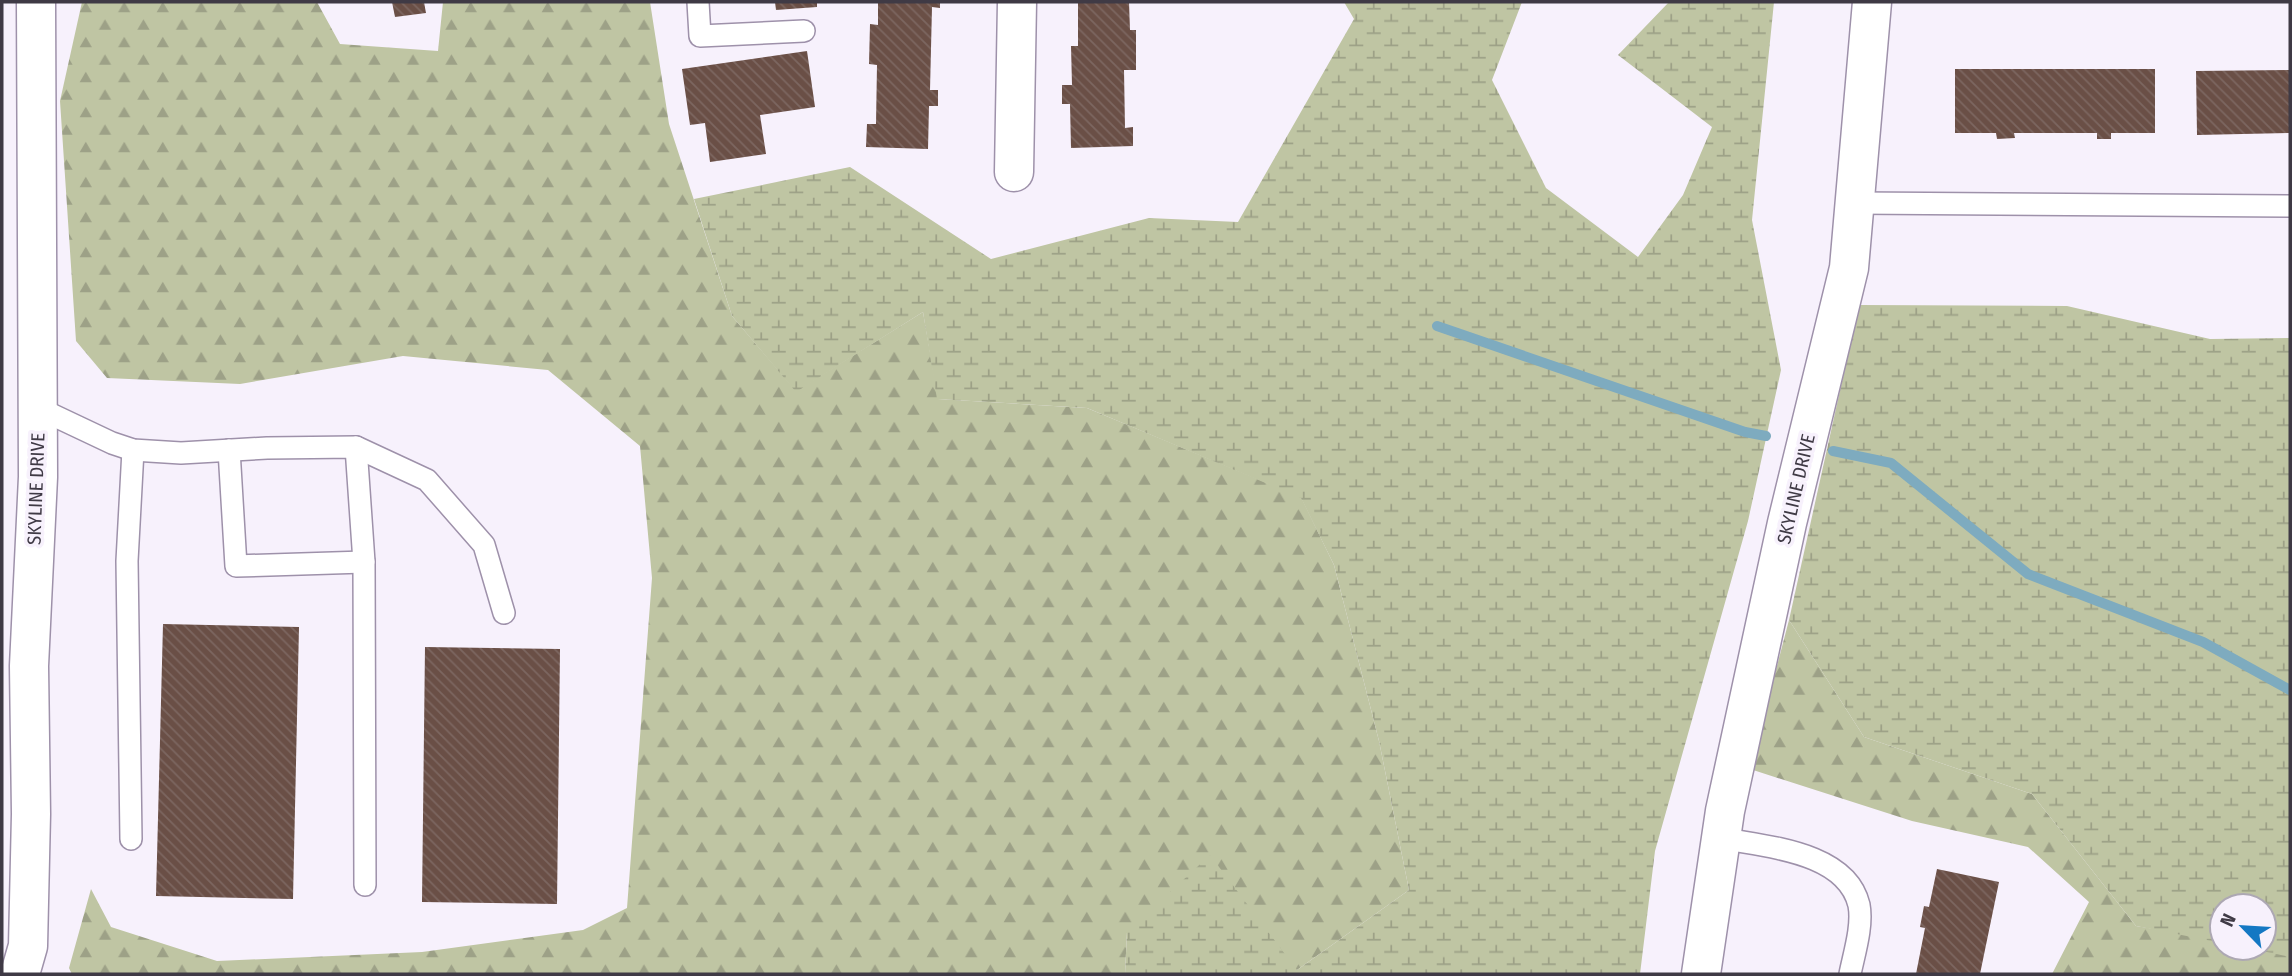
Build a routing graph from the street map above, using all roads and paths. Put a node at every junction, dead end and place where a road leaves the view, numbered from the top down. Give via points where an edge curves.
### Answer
1 (36, 2) edge
2 (698, 2) edge
3 (1017, 2) edge
4 (1872, 2) edge
5 (804, 31) dead end
6 (1014, 172) dead end
7 (1855, 203) junction
8 (2290, 206) edge
9 (38, 408) junction
10 (356, 447) junction
11 (133, 450) junction
12 (229, 450) junction
13 (364, 562) junction
14 (504, 613) dead end
15 (1721, 838) junction
16 (131, 839) dead end
17 (365, 885) dead end
18 (20, 974) edge
19 (1700, 974) edge
20 (1850, 974) edge

1 - 9 street, SKYLINE DRIVE
2 - 5 lane via 700,36
3 - 6 street
4 - 7 street, SKYLINE DRIVE
7 - 8 lane
7 - 15 street, SKYLINE DRIVE via 1849,268 1787,523
9 - 11 lane
9 - 18 street, SKYLINE DRIVE via 29,666 27,946
10 - 12 lane
10 - 13 lane
10 - 14 lane via 427,480 484,545
11 - 12 lane
11 - 16 lane via 127,561
12 - 13 lane via 236,566
13 - 17 lane
15 - 19 street, SKYLINE DRIVE
15 - 20 lane via 1813,859 1852,889 1859,906

